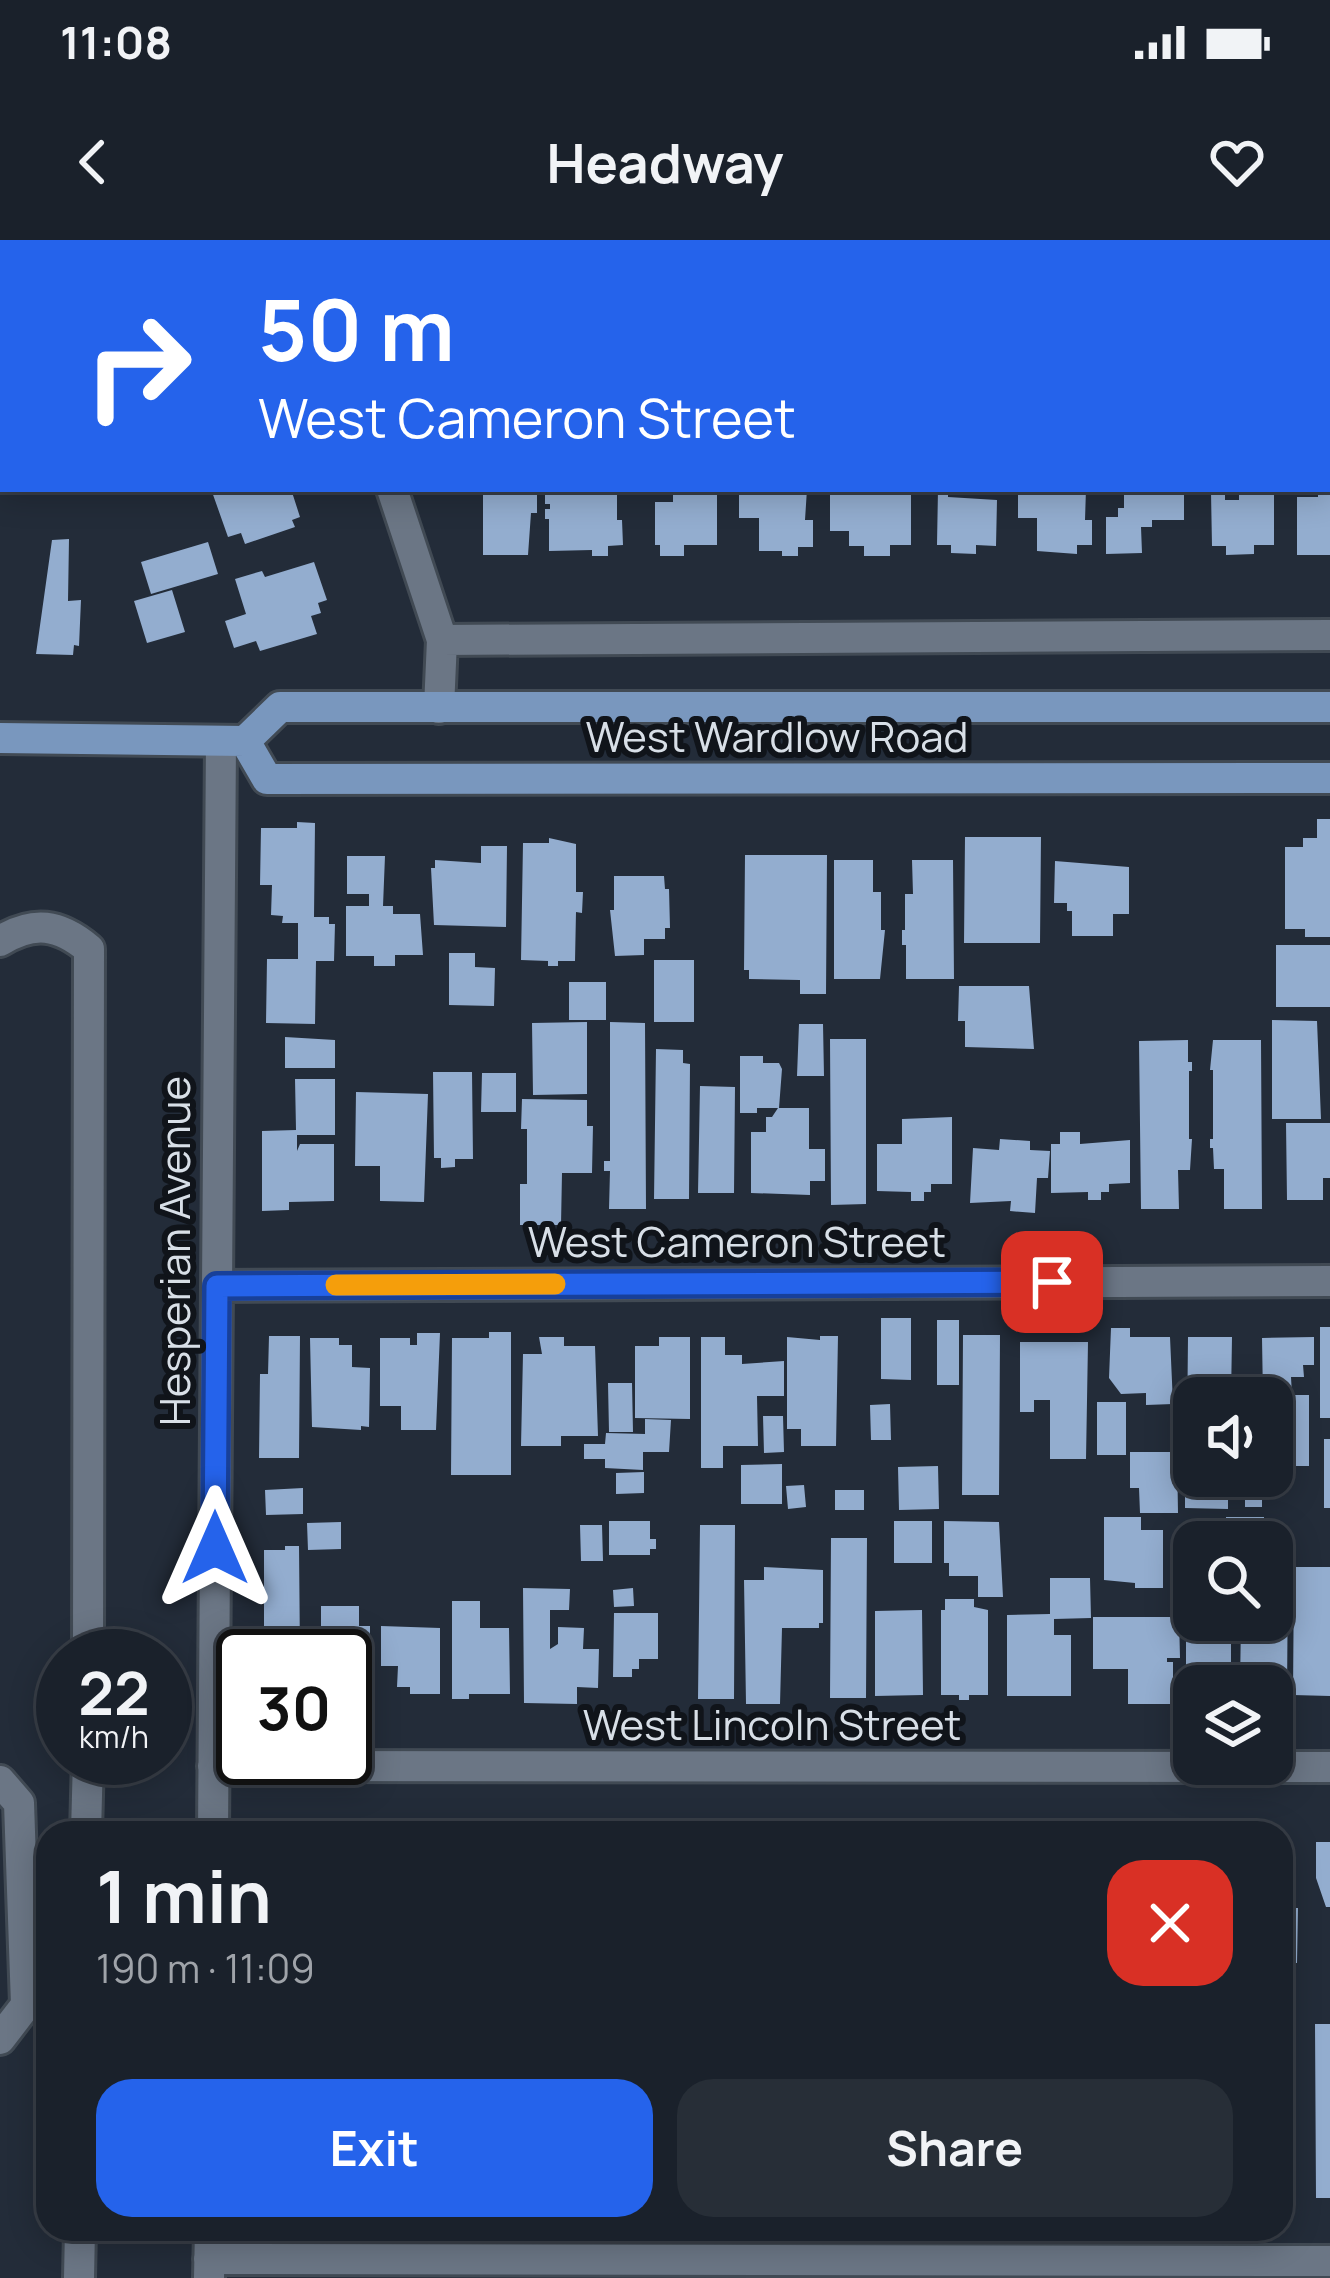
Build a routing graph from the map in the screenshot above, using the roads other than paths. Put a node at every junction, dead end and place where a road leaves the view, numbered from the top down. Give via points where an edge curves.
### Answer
1 (393, 492) edge
2 (1330, 635) edge
3 (442, 640) junction
4 (1330, 707) edge
5 (439, 708) junction
6 (0, 738) edge
7 (233, 741) junction
8 (1330, 778) edge
9 (0, 941) edge
10 (1330, 1281) edge
11 (217, 1286) junction
12 (88, 1629) edge
13 (213, 1766) junction
14 (1330, 1767) edge
15 (0, 1781) edge
16 (87, 1785) edge
17 (86, 1821) edge
18 (212, 1821) edge
19 (0, 2039) edge
20 (80, 2241) edge
21 (209, 2255) edge
22 (1330, 2261) edge
23 (79, 2278) edge

1 - 3 street
2 - 3 street
3 - 5 street
4 - 5 main road, West Wardlow Road
5 - 7 main road, West Wardlow Road via 280,707
6 - 7 main road
7 - 8 main road, West Wardlow Road via 267,779
7 - 11 street, Hesperian Avenue
9 - 12 street via 46,925 89,949
10 - 11 street, West Cameron Street
11 - 13 street, Hesperian Avenue
13 - 14 street, West Lincoln Street
13 - 18 street, Hesperian Avenue
15 - 19 street via 19,1803 26,2005
16 - 17 street
20 - 23 street
21 - 22 street

